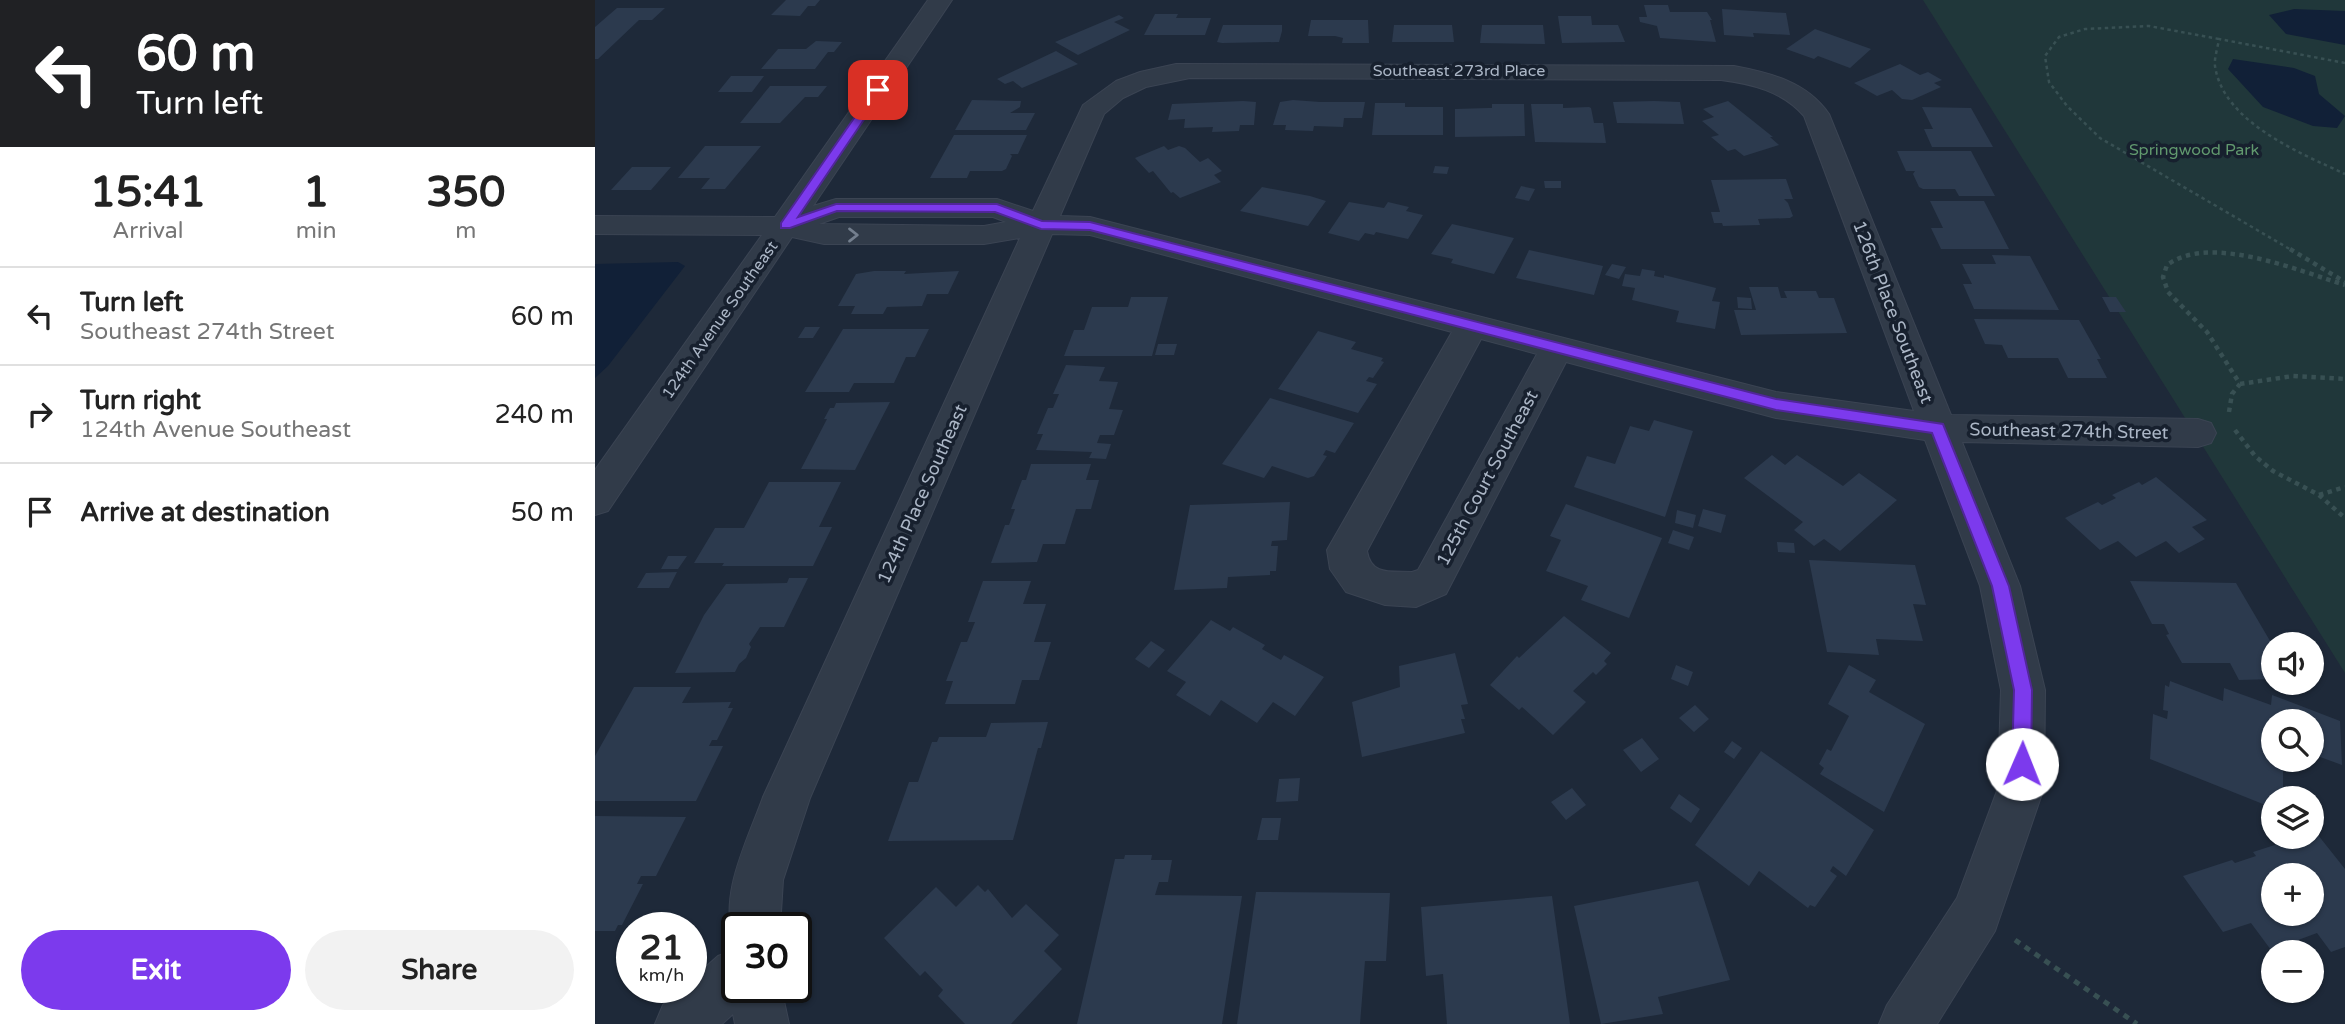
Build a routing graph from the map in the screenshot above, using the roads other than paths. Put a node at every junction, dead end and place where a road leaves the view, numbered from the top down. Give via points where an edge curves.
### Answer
1 (940, 0) edge
2 (1130, 81) joint
3 (1786, 88) joint
4 (595, 225) edge
5 (1041, 225) junction
6 (786, 226) junction
7 (1472, 326) junction
8 (1557, 348) junction
9 (1937, 428) junction
10 (2198, 433) dead end
11 (595, 500) edge
12 (755, 912) edge
13 (721, 989) edge
14 (758, 1003) edge
15 (682, 1024) edge
16 (762, 1024) edge
17 (1906, 1024) edge

1 - 6 street, 124th Avenue Southeast
2 - 3 street, Southeast 273rd Place via 1190,70 1721,72
2 - 5 street, 124th Place Southeast via 1092,111
3 - 9 street, 126th Place Southeast via 1817,114
4 - 6 street, Southeast 274th Street
5 - 6 street, Southeast 274th Street via 984,235 824,236
5 - 7 street, Southeast 274th Street via 1090,226
5 - 12 street, 124th Place Southeast via 787,797 758,880
6 - 11 street, 124th Avenue Southeast
7 - 8 street, Southeast 274th Street
7 - 8 street, 125th Court Southeast via 1347,550 1350,569 1360,580 1416,590 1432,582
8 - 9 street, Southeast 274th Street via 1776,405
9 - 10 street, Southeast 274th Street
9 - 17 street, 126th Place Southeast via 2000,586 2023,690 2021,788 1977,913
13 - 15 street
14 - 16 street

